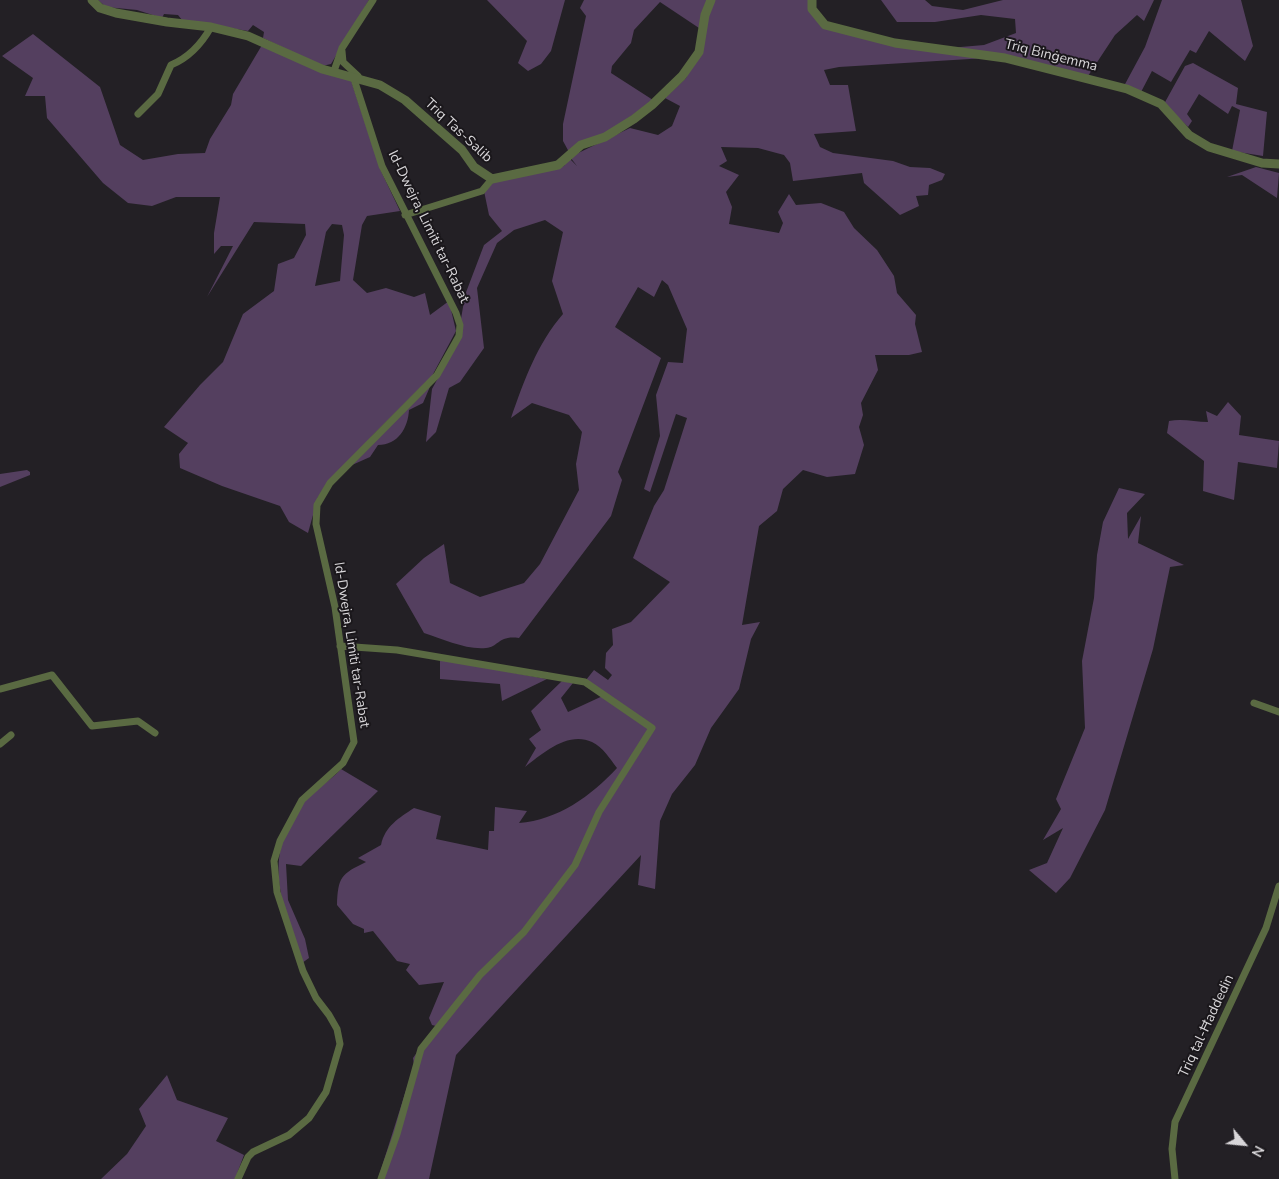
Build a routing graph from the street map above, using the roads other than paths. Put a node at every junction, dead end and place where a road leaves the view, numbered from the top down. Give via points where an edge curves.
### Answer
1 (92, 0) edge
2 (373, 0) edge
3 (711, 0) edge
4 (812, 0) edge
5 (211, 26) junction
6 (342, 48) junction
7 (334, 71) junction
8 (356, 77) junction
9 (138, 114) dead end
10 (1279, 164) edge
11 (492, 179) junction
12 (405, 215) junction
13 (340, 646) junction
14 (0, 689) edge
15 (1254, 703) dead end
16 (1279, 712) edge
17 (155, 732) dead end
18 (11, 735) dead end
19 (0, 744) edge
20 (1279, 886) edge
21 (238, 1179) edge
22 (381, 1179) edge
23 (1175, 1179) edge

1 - 5 street, Triq Tas-Salib via 100,8 116,13
2 - 6 street
3 - 11 street, Triq Tas-Salib via 699,52 682,76 652,105 605,137 581,145 558,165
4 - 10 street, Triq Binġemma via 812,9 825,25 895,43 1005,58 1127,89 1160,104 1189,135 1209,147 1262,163
5 - 7 street, Triq Tas-Salib via 248,36 322,69
5 - 9 street via 203,40 171,65 158,94
6 - 7 street
6 - 8 street via 343,62
7 - 8 street, Triq Tas-Salib
8 - 11 street, Triq Tas-Salib via 380,84 405,100 462,150 474,167
8 - 12 street, Id-Dwejra, Limiti tar-Rabat via 382,166
11 - 12 street via 482,191
12 - 13 street, Id-Dwejra, Limiti tar-Rabat via 456,313 459,336 437,375 330,483 318,505 316,524 335,607
13 - 21 street, Id-Dwejra, Limiti tar-Rabat via 354,742 343,763 302,800 280,841 274,861 277,892 303,971 337,1029 340,1044 326,1092 309,1118 289,1135 253,1152
13 - 22 street via 397,650 585,682 652,728 599,812 575,865 524,932 480,975 421,1049
14 - 17 street via 52,675 92,726 138,721
15 - 16 street
18 - 19 street
20 - 23 street, Triq tal-Ħaddedin via 1258,945 1175,1122 1172,1149

